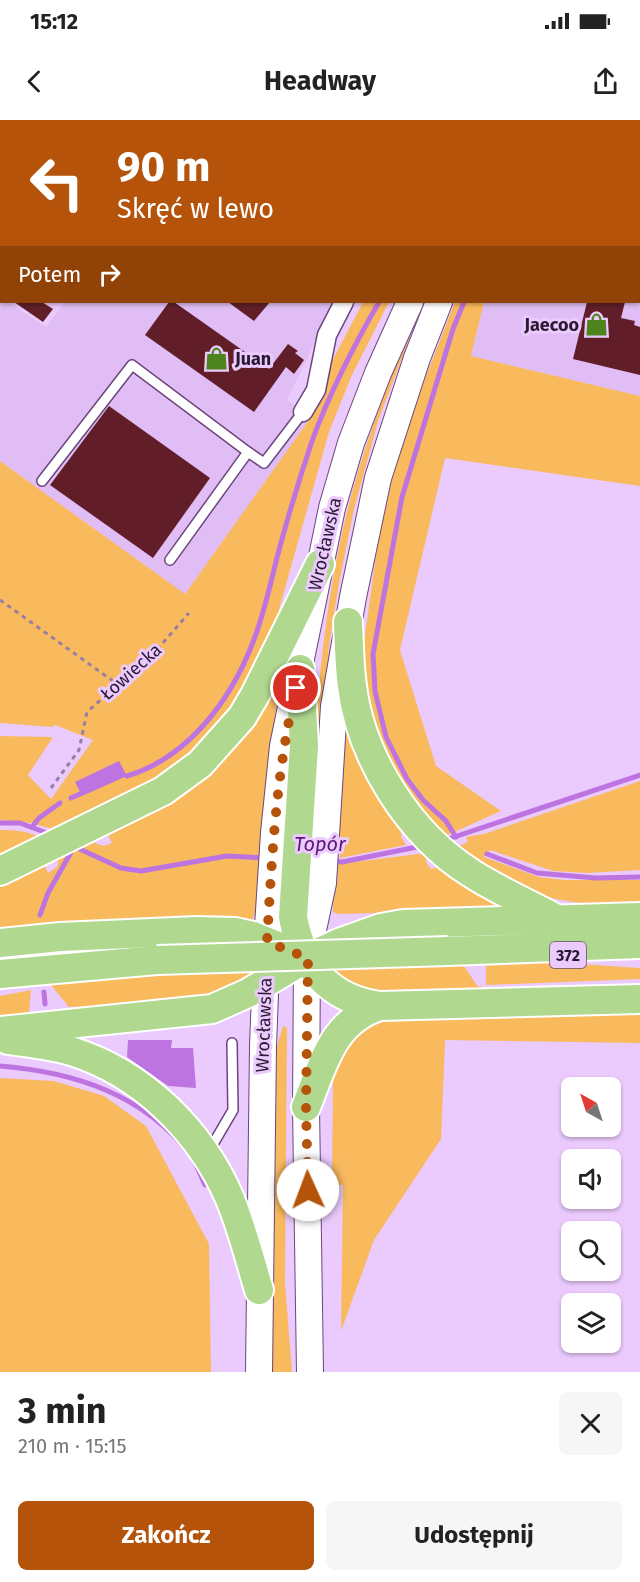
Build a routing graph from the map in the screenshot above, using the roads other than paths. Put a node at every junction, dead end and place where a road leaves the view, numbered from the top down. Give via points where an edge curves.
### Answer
1 (343, 303) edge
2 (410, 303) edge
3 (439, 303) edge
4 (303, 412) joint
5 (248, 452) junction
6 (42, 481) dead end
7 (170, 560) dead end
8 (320, 564) junction
9 (348, 622) junction
10 (300, 669) joint
11 (1, 871) edge
12 (283, 884) junction
13 (640, 917) edge
14 (558, 920) junction
15 (267, 942) junction
16 (0, 943) edge
17 (640, 944) edge
18 (497, 949) junction
19 (308, 958) junction
20 (640, 959) edge
21 (78, 967) junction
22 (0, 974) edge
23 (266, 984) junction
24 (0, 987) edge
25 (640, 999) edge
26 (380, 1006) junction
27 (0, 1031) edge
28 (0, 1039) edge
29 (232, 1043) dead end
30 (306, 1107) junction
31 (207, 1156) junction
32 (259, 1290) junction
33 (259, 1372) edge
34 (310, 1372) edge

1 - 4 street via 327,335 316,390
2 - 8 main road, Wrocławska via 351,443
3 - 9 main road, Wrocławska via 378,478
4 - 5 lane via 264,464
5 - 6 lane via 132,365
5 - 7 lane
8 - 10 main road, Wrocławska
8 - 11 main road via 255,695 213,752 163,791
9 - 14 main road via 352,687 364,730 386,782 403,810 432,842 471,873
9 - 19 main road, Wrocławska via 334,706 323,883
10 - 12 main road via 304,746 286,835
12 - 15 main road, Wrocławska
12 - 19 main road via 297,936
13 - 14 main road
14 - 19 main road via 392,926 359,935
15 - 16 main road via 235,932 197,931
15 - 19 main road
15 - 23 main road, Wrocławska
17 - 18 main road, 372
18 - 20 main road, 372
18 - 21 main road, 372, bridge via 157,960
19 - 23 main road
19 - 26 main road via 314,971 332,989 361,1004
19 - 30 main road, Wrocławska
21 - 22 main road, 372
21 - 24 main road, 372
23 - 27 main road via 212,1009
23 - 32 main road, Wrocławska
25 - 26 main road
26 - 30 main road via 358,1016 332,1041
28 - 31 main road via 48,1045 102,1063 153,1096
29 - 31 lane via 233,1110
30 - 34 main road, Wrocławska
31 - 32 main road via 230,1200
32 - 33 main road, Wrocławska

